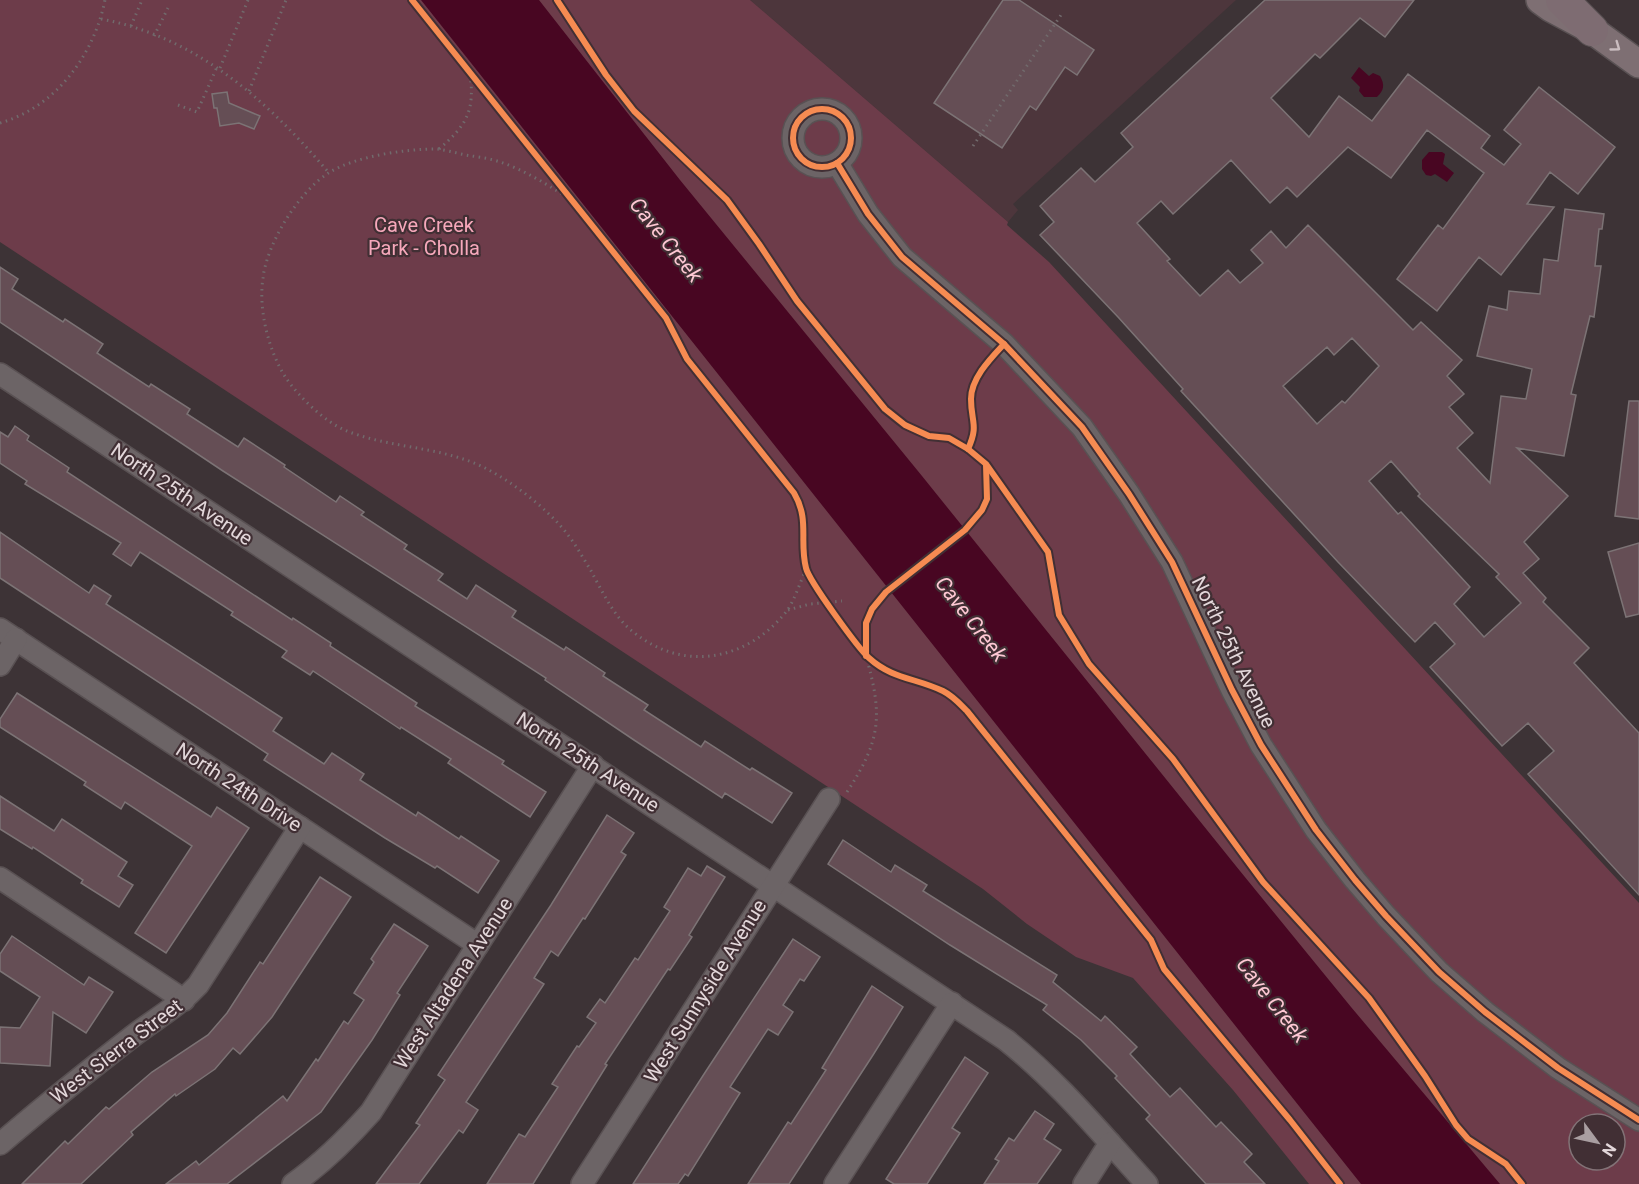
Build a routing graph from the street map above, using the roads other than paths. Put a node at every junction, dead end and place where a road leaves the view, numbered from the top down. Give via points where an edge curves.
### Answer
1 (1540, 0) edge
2 (1562, 0) edge
3 (1592, 30) junction
4 (1639, 64) edge
5 (837, 163) dead end
6 (0, 374) edge
7 (8, 634) edge
8 (0, 665) edge
9 (593, 765) junction
10 (829, 799) road end
11 (300, 827) junction
12 (0, 878) edge
13 (773, 885) junction
14 (478, 945) junction
15 (184, 1000) junction
16 (952, 1003) junction
17 (1639, 1120) edge
18 (1110, 1143) junction
19 (0, 1144) edge
20 (293, 1184) edge
21 (582, 1184) edge
22 (835, 1184) edge
23 (1084, 1184) edge
24 (1147, 1184) edge

1 - 3 main road
2 - 3 highway
3 -> 4 main road
5 - 17 street, North 25th Avenue via 868,214 902,257 1004,344 1082,427 1172,562 1261,745 1316,830 1363,889 1439,972 1485,1012 1558,1068
6 - 9 street, North 25th Avenue
7 - 8 street
7 - 11 street, North 24th Drive
9 - 13 street, North 25th Avenue
9 - 14 street, West Altadena Avenue
10 - 13 street, West Sunnyside Avenue
11 - 14 street, North 24th Drive
11 - 15 street, West Sierra Street via 198,985
12 - 15 street
13 - 16 street, North 25th Avenue
13 - 21 street, West Sunnyside Avenue
14 - 20 street, West Altadena Avenue via 371,1112 318,1167
15 - 19 street, West Sierra Street via 49,1101
16 - 18 street, North 25th Avenue via 1037,1065
16 - 22 street
18 - 23 street
18 - 24 street, North 25th Avenue

